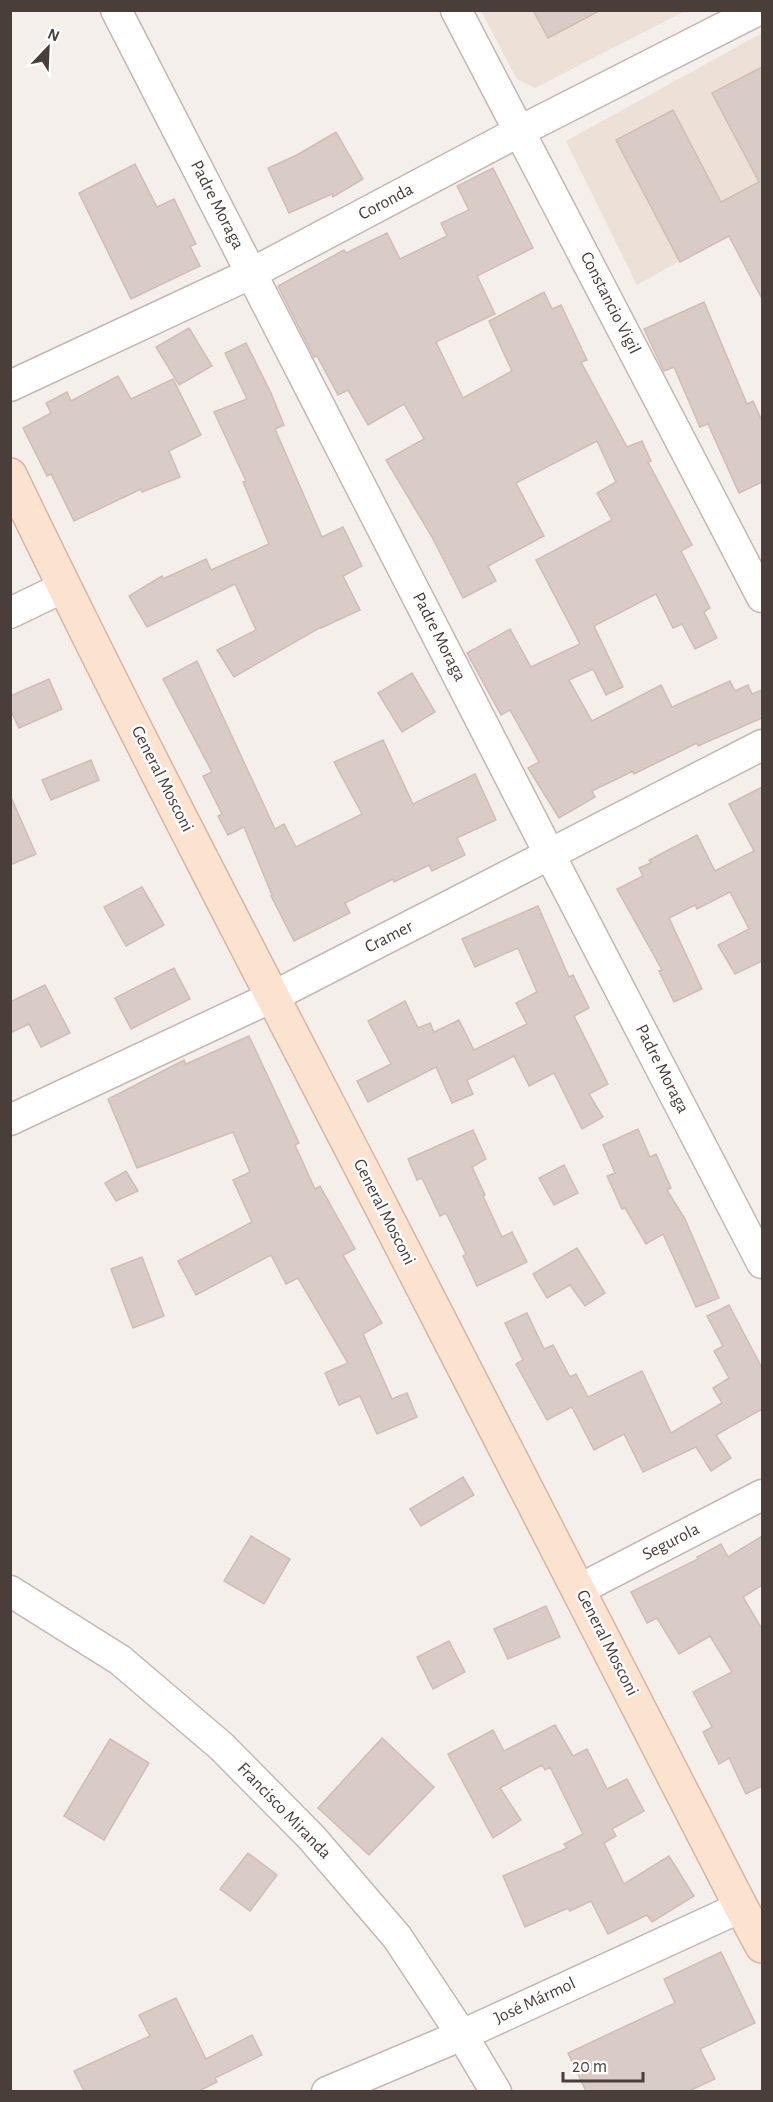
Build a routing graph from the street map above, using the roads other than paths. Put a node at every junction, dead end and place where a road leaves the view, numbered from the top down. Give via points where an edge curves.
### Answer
1 (116, 10) edge
2 (456, 10) edge
3 (758, 10) edge
4 (520, 131) junction
5 (252, 273) junction
6 (10, 386) edge
7 (10, 475) edge
8 (64, 587) junction
9 (762, 597) edge
10 (10, 613) edge
11 (762, 745) edge
12 (550, 855) junction
13 (272, 997) junction
14 (10, 1120) edge
15 (762, 1263) edge
16 (762, 1495) edge
17 (580, 1589) junction
18 (10, 1591) edge
19 (741, 1907) junction
20 (762, 1946) edge
21 (462, 2035) junction
22 (327, 2091) edge
23 (496, 2091) edge

1 - 5 street, Padre Moraga
2 - 4 street, Constancio Vigil
3 - 4 street, Coronda
4 - 5 street, Coronda
4 - 9 street, Constancio Vigil
5 - 6 street, Coronda
5 - 12 street, Padre Moraga
7 - 8 street, General Mosconi
8 - 10 street
8 - 13 street, General Mosconi
11 - 12 street, Cramer
12 - 13 street, Cramer
12 - 15 street, Padre Moraga
13 - 14 street, Cramer
13 - 17 street, General Mosconi
16 - 17 street, Segurola
17 - 19 street, General Mosconi
18 - 21 street, Francisco Miranda via 120,1660 221,1746 312,1838 397,1937
19 - 20 street, General Mosconi
19 - 21 street, José Mármol
21 - 22 street, José Mármol
21 - 23 street, Francisco Miranda

